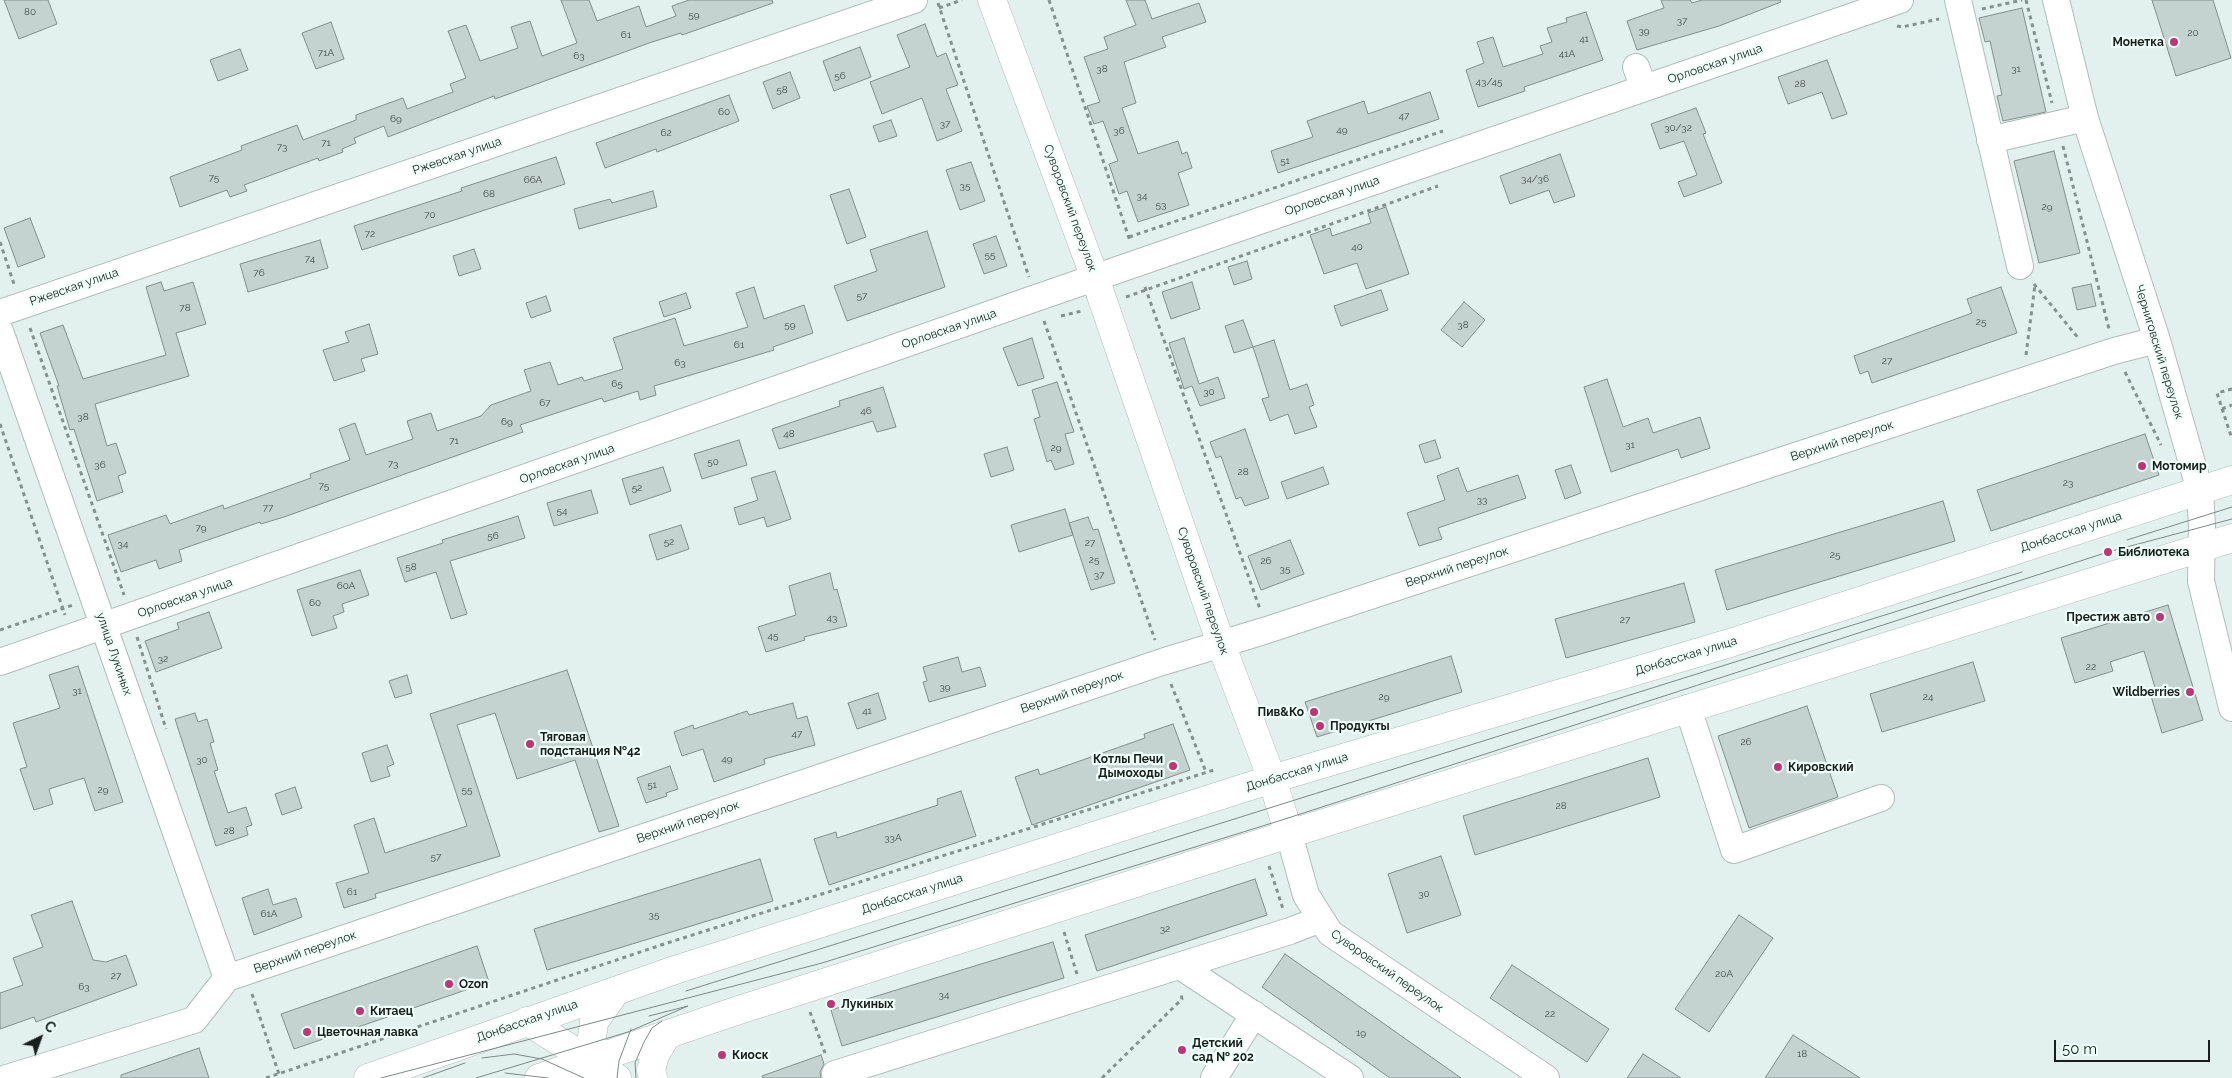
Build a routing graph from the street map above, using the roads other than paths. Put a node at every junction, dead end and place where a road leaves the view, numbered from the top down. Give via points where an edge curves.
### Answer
1 (914, 0) edge
2 (992, 0) edge
3 (1900, 0) edge
4 (1958, 0) edge
5 (2056, 0) edge
6 (2085, 118) junction
7 (1990, 140) junction
8 (2027, 275) road end
9 (1095, 278) junction
10 (0, 312) edge
11 (0, 331) edge
12 (2157, 340) junction
13 (2232, 480) edge
14 (2200, 490) junction
15 (2232, 538) edge
16 (2201, 548) junction
17 (108, 637) junction
18 (1221, 644) junction
19 (0, 662) edge
20 (1688, 708) junction
21 (2232, 708) edge
22 (1272, 779) junction
23 (1881, 798) dead end
24 (1289, 834) junction
25 (1321, 919) junction
26 (1180, 966) junction
27 (227, 978) junction
28 (616, 991) junction
29 (1254, 1014) junction
30 (527, 1021) junction
31 (667, 1034) junction
32 (588, 1069) edge
33 (836, 1076) edge
34 (7, 1078) edge
35 (368, 1078) edge
36 (539, 1078) edge
37 (617, 1078) edge
38 (653, 1078) edge
39 (1214, 1078) edge
40 (1350, 1078) edge
41 (1546, 1078) edge

1 - 10 street, Ржевская улица
2 - 9 main road, Суворовский переулок
3 - 9 street, Орловская улица via 1810,43 1640,78
4 - 7 street
5 - 6 street, Черниговский переулок
6 - 7 street
6 - 12 street, Черниговский переулок
7 - 8 street
9 - 17 street, Орловская улица via 1038,314
9 - 18 main road, Суворовский переулок
11 - 17 street, улица Лукиных
12 - 14 street, Черниговский переулок
12 - 18 street, Верхний переулок via 2104,354
13 - 14 main road, Донбасская улица
14 - 16 street, Черниговский переулок
14 - 22 main road, Донбасская улица via 1730,643
15 - 16 main road
16 - 20 main road
16 - 21 street, Черниговский переулок via 2201,581
17 - 19 street, Орловская улица via 71,638
17 - 27 street, улица Лукиных
18 - 22 main road, Суворовский переулок
18 - 27 street, Верхний переулок
20 - 23 street via 1734,850
20 - 24 main road
22 - 24 main road, Суворовский переулок
22 - 28 main road, Донбасская улица
24 - 25 street, Суворовский переулок via 1306,895
24 - 31 main road
25 - 26 street
25 - 41 street, Суворовский переулок via 1330,933
26 - 29 street
26 - 33 street
27 - 34 street via 194,1020
28 - 30 main road, Донбасская улица
28 - 32 main road via 594,1022
29 - 39 street
29 - 40 street
30 - 32 main road
30 - 35 main road, Донбасская улица
31 - 32 main road
31 - 38 main road via 655,1054 651,1070
32 - 36 main road
32 - 37 main road

